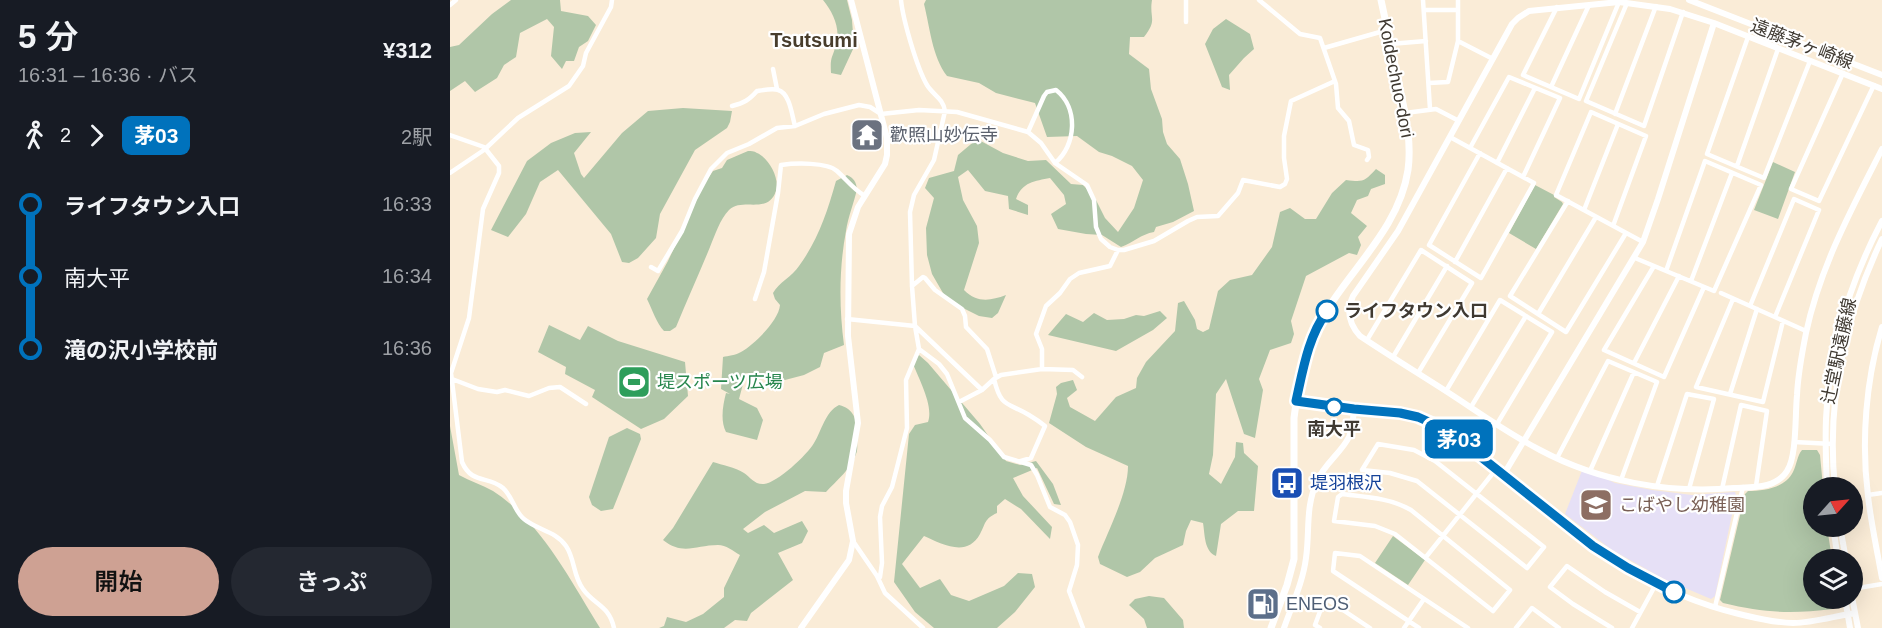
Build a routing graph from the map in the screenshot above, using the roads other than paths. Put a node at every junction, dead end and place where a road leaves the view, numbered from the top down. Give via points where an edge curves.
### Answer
1 (456, 0) edge
2 (612, 0) edge
3 (851, 0) edge
4 (901, 0) edge
5 (1186, 0) edge
6 (1259, 0) edge
7 (1381, 0) edge
8 (1424, 0) edge
9 (1458, 0) edge
10 (1549, 0) edge
11 (1689, 0) edge
12 (1619, 2) junction
13 (1627, 3) junction
14 (1589, 4) junction
15 (450, 5) edge
16 (1656, 6) junction
17 (1557, 7) junction
18 (1549, 8) junction
19 (1424, 10) junction
20 (1458, 10) junction
21 (1683, 12) junction
22 (1186, 22) dead end
23 (1713, 23) junction
24 (1387, 30) junction
25 (1748, 37) junction
26 (1426, 42) junction
27 (1458, 42) junction
28 (1390, 44) junction
29 (1324, 48) junction
30 (1778, 49) junction
31 (1493, 59) junction
32 (1810, 61) junction
33 (773, 69) dead end
34 (1842, 73) junction
35 (1882, 75) edge
36 (1335, 81) junction
37 (1429, 83) junction
38 (1874, 85) junction
39 (1551, 87) junction
40 (1535, 88) junction
41 (777, 89) junction
42 (1882, 89) edge
43 (732, 106) dead end
44 (1431, 109) junction
45 (945, 111) junction
46 (1405, 112) junction
47 (881, 114) junction
48 (1615, 114) junction
49 (1460, 121) junction
50 (1618, 124) junction
51 (795, 126) junction
52 (1028, 132) junction
53 (450, 135) edge
54 (1450, 137) junction
55 (486, 148) junction
56 (1470, 148) junction
57 (1882, 149) edge
58 (1480, 153) junction
59 (1367, 160) dead end
60 (1055, 163) junction
61 (1497, 163) junction
62 (1737, 166) junction
63 (1508, 168) junction
64 (450, 173) edge
65 (1732, 173) junction
66 (1523, 177) junction
67 (865, 196) junction
68 (1568, 201) junction
69 (1584, 210) junction
70 (1596, 217) junction
71 (1882, 221) edge
72 (1613, 226) junction
73 (1880, 232) edge
74 (1626, 233) junction
75 (1882, 239) edge
76 (1643, 242) junction
77 (1118, 250) junction
78 (1635, 258) junction
79 (1455, 262) junction
80 (1447, 266) junction
81 (1654, 266) junction
82 (651, 267) dead end
83 (1666, 271) junction
84 (1679, 276) junction
85 (1690, 281) junction
86 (912, 286) junction
87 (1704, 287) junction
88 (1721, 293) dead end
89 (1733, 298) junction
90 (755, 299) dead end
91 (1750, 306) junction
92 (1757, 309) junction
93 (1538, 314) junction
94 (1526, 316) junction
95 (1775, 317) junction
96 (848, 319) junction
97 (1783, 321) junction
98 (915, 326) junction
99 (1882, 327) edge
100 (1806, 331) junction
101 (1367, 340) junction
102 (1880, 340) edge
103 (919, 349) junction
104 (1393, 357) junction
105 (1634, 363) junction
106 (1042, 369) junction
107 (1634, 372) junction
108 (1418, 373) junction
109 (451, 374) edge
110 (1082, 377) dead end
111 (995, 378) junction
112 (982, 390) junction
113 (1446, 391) junction
114 (1730, 394) junction
115 (1296, 401) junction
116 (959, 402) junction
117 (586, 404) dead end
118 (1471, 407) junction
119 (1354, 409) junction
120 (1497, 424) junction
121 (1524, 441) junction
122 (1794, 442) junction
123 (1825, 444) junction
124 (1833, 444) junction
125 (1557, 458) junction
126 (1021, 462) junction
127 (1497, 468) junction
128 (1590, 471) junction
129 (1504, 474) junction
130 (1826, 477) edge
131 (1834, 477) edge
132 (1621, 480) junction
133 (1657, 486) junction
134 (1756, 486) junction
135 (1743, 488) junction
136 (1689, 489) junction
137 (1722, 489) junction
138 (1882, 493) edge
139 (1476, 494) junction
140 (1868, 495) junction
141 (1460, 515) junction
142 (1443, 536) junction
143 (853, 541) junction
144 (1426, 557) junction
145 (877, 576) junction
146 (1882, 578) edge
147 (1656, 584) junction
148 (1882, 584) edge
149 (1863, 587) edge
150 (1424, 599) junction
151 (1715, 607) junction
152 (1850, 609) edge
153 (1852, 609) edge
154 (1640, 612) junction
155 (1852, 614) junction
156 (1408, 621) junction
157 (1793, 625) edge
158 (614, 628) edge
159 (801, 628) edge
160 (923, 628) edge
161 (1083, 628) edge
162 (1271, 628) edge
163 (1284, 628) edge
164 (1320, 628) edge
165 (1370, 628) edge
166 (1404, 628) edge
167 (1419, 628) edge
168 (1468, 628) edge
169 (1516, 628) edge
170 (1559, 628) edge
171 (1612, 628) edge
172 (1632, 628) edge
173 (1850, 628) edge
174 (1858, 628) edge

1 - 15 street
2 - 55 street via 570,86 518,118
3 - 47 street
4 - 45 street via 923,77
5 - 22 street
6 - 29 street via 1300,34 1320,38
7 - 24 main road, Koidechuo-dori
8 - 19 street
9 - 20 street
10 - 18 street
11 - 35 street, 遠藤茅ヶ崎線
12 - 13 street
12 - 14 street
12 - 39 street via 1578,99
13 - 16 street
13 - 48 street via 1586,101
14 - 17 street
14 - 39 street
16 - 21 street
16 - 48 street
17 - 18 street
17 - 39 street via 1523,75
18 - 31 street via 1529,11 1518,18
19 - 20 street
19 - 26 street
20 - 27 street
21 - 23 street
21 - 48 street via 1644,126
23 - 25 street
23 - 76 street
24 - 28 main road, Koidechuo-dori
24 - 29 street
25 - 30 street
25 - 62 street via 1707,153
26 - 28 street
26 - 37 street
27 - 31 street
27 - 37 street via 1448,82
28 - 46 main road, Koidechuo-dori
29 - 36 street
30 - 32 street
30 - 62 street
31 - 49 street
32 - 34 street
32 - 62 street via 1764,178
33 - 41 street
34 - 38 street
34 - 38 street via 1791,189 1819,201
36 - 59 street via 1338,108 1349,121 1354,145 1368,150
36 - 77 street via 1291,101 1284,136 1285,184 1280,187 1244,180 1218,216 1197,217 1154,241
37 - 44 street
38 - 42 street
40 - 56 street via 1509,77
40 - 61 street
40 - 66 street via 1560,98
41 - 43 street via 757,91 750,100
41 - 51 street via 787,98
44 - 46 street
44 - 49 street
45 - 47 street
45 - 52 street
45 - 86 street via 934,160 910,212
46 - 115 main road, Koidechuo-dori via 1409,146 1404,188 1394,213 1314,333
47 - 51 street via 859,105
47 - 67 street via 887,155
49 - 54 street
50 - 68 street via 1591,112 1556,195
50 - 69 street
50 - 72 street via 1646,136
51 - 82 street via 777,128 715,163 658,271
52 - 60 street
52 - 60 street via 1044,96 1052,90 1060,92 1070,114 1072,137
53 - 55 street
54 - 56 street
54 - 101 street via 1398,231 1349,304 1351,322
55 - 64 street
55 - 109 street via 499,166 499,173 483,209 469,318
56 - 58 street
57 - 100 street via 1835,244
58 - 61 street
58 - 79 street via 1429,245
60 - 77 street via 1087,185 1094,200 1101,239
61 - 63 street
63 - 66 street
63 - 79 street
65 - 83 street via 1705,161
65 - 85 street
65 - 87 street via 1761,185 1714,291
66 - 79 street via 1534,183 1481,278
67 - 90 street via 827,165 781,165 764,272
67 - 96 street via 852,219 849,234
68 - 69 street
68 - 93 street via 1510,297
69 - 70 street
70 - 72 street
70 - 93 street
71 - 73 street, 辻堂駅遠藤線
72 - 74 street
73 - 123 street, 辻堂駅遠藤線 via 1857,274 1846,305 1829,392
74 - 76 street
74 - 93 street via 1566,332
75 - 124 street, 辻堂駅遠藤線 via 1846,335
76 - 78 street
77 - 106 street via 1110,266 1074,275 1046,306 1036,334 1042,349
78 - 81 street
78 - 121 street
80 - 101 street via 1421,250
80 - 104 street
80 - 108 street via 1472,283
81 - 83 street
81 - 105 street via 1604,350
83 - 84 street
84 - 85 street
84 - 105 street
85 - 87 street
86 - 98 street
86 - 111 street via 925,278 962,309 966,327 987,349
87 - 105 street via 1665,377
88 - 89 street
89 - 91 street
89 - 114 street via 1696,387
91 - 92 street
91 - 95 street via 1794,198 1819,210
92 - 95 street
92 - 114 street
94 - 113 street via 1500,300
94 - 118 street
94 - 120 street via 1552,332
95 - 97 street
96 - 98 street
96 - 143 street via 858,423 846,491
97 - 100 street
97 - 114 street via 1763,402
98 - 103 street
98 - 112 street
99 - 102 street
100 - 122 street
101 - 104 street
102 - 140 street via 1872,368 1866,433
103 - 116 street via 947,374
103 - 145 street via 906,380 906,428 892,487 880,517 882,562
104 - 108 street
106 - 110 street via 1073,370
106 - 111 street
107 - 125 street via 1608,362
107 - 128 street
107 - 132 street via 1657,382
108 - 113 street
109 - 117 street via 478,389 529,396 560,387
109 - 158 street via 465,469 474,478 500,486 519,515 560,538 571,554 580,586 607,612
111 - 112 street
111 - 126 street via 997,390 1007,405 1045,426 1030,458
112 - 116 street
113 - 118 street
115 - 119 street
115 - 162 main road, Koidechuo-dori via 1294,558
116 - 126 street via 965,418 998,452
118 - 120 street
119 - 127 street via 1400,413 1434,424
119 - 163 street via 1349,438 1322,470 1312,491 1304,570
120 - 121 street
121 - 125 street
121 - 129 street
122 - 123 street
122 - 134 street via 1786,474 1774,483
123 - 124 street
123 - 130 street, 辻堂駅遠藤線
124 - 131 street, 辻堂駅遠藤線
125 - 128 street
126 - 161 street via 1030,465 1037,475 1050,507 1065,514 1070,522 1079,551 1069,591
127 - 129 street
127 - 139 street
128 - 132 street
129 - 147 street via 1593,546
132 - 133 street
133 - 136 street
133 - 136 street via 1687,394 1714,399
134 - 135 street
134 - 137 street via 1767,411 1741,405
135 - 137 street
135 - 151 street
136 - 137 street
138 - 140 street
139 - 141 street
139 - 141 street via 1544,548 1527,568
139 - 141 street via 1425,455 1378,444 1362,470 1389,472 1416,481
140 - 146 street
141 - 142 street
142 - 144 street
142 - 144 street via 1510,590 1493,611
142 - 144 street via 1401,505 1381,499 1338,496 1334,521 1386,529
143 - 145 street
143 - 159 street via 849,560
145 - 160 street via 885,593
147 - 151 street
147 - 154 street
148 - 149 street
150 - 156 street
150 - 156 street via 1360,556 1335,553 1333,571
150 - 168 street
151 - 157 street
152 - 155 street
153 - 155 street
154 - 171 street via 1567,566 1550,587
154 - 172 street
155 - 157 street
155 - 173 street
155 - 174 street
156 - 166 street
156 - 167 street
164 - 165 street via 1315,625 1325,598
169 - 170 street via 1532,608

